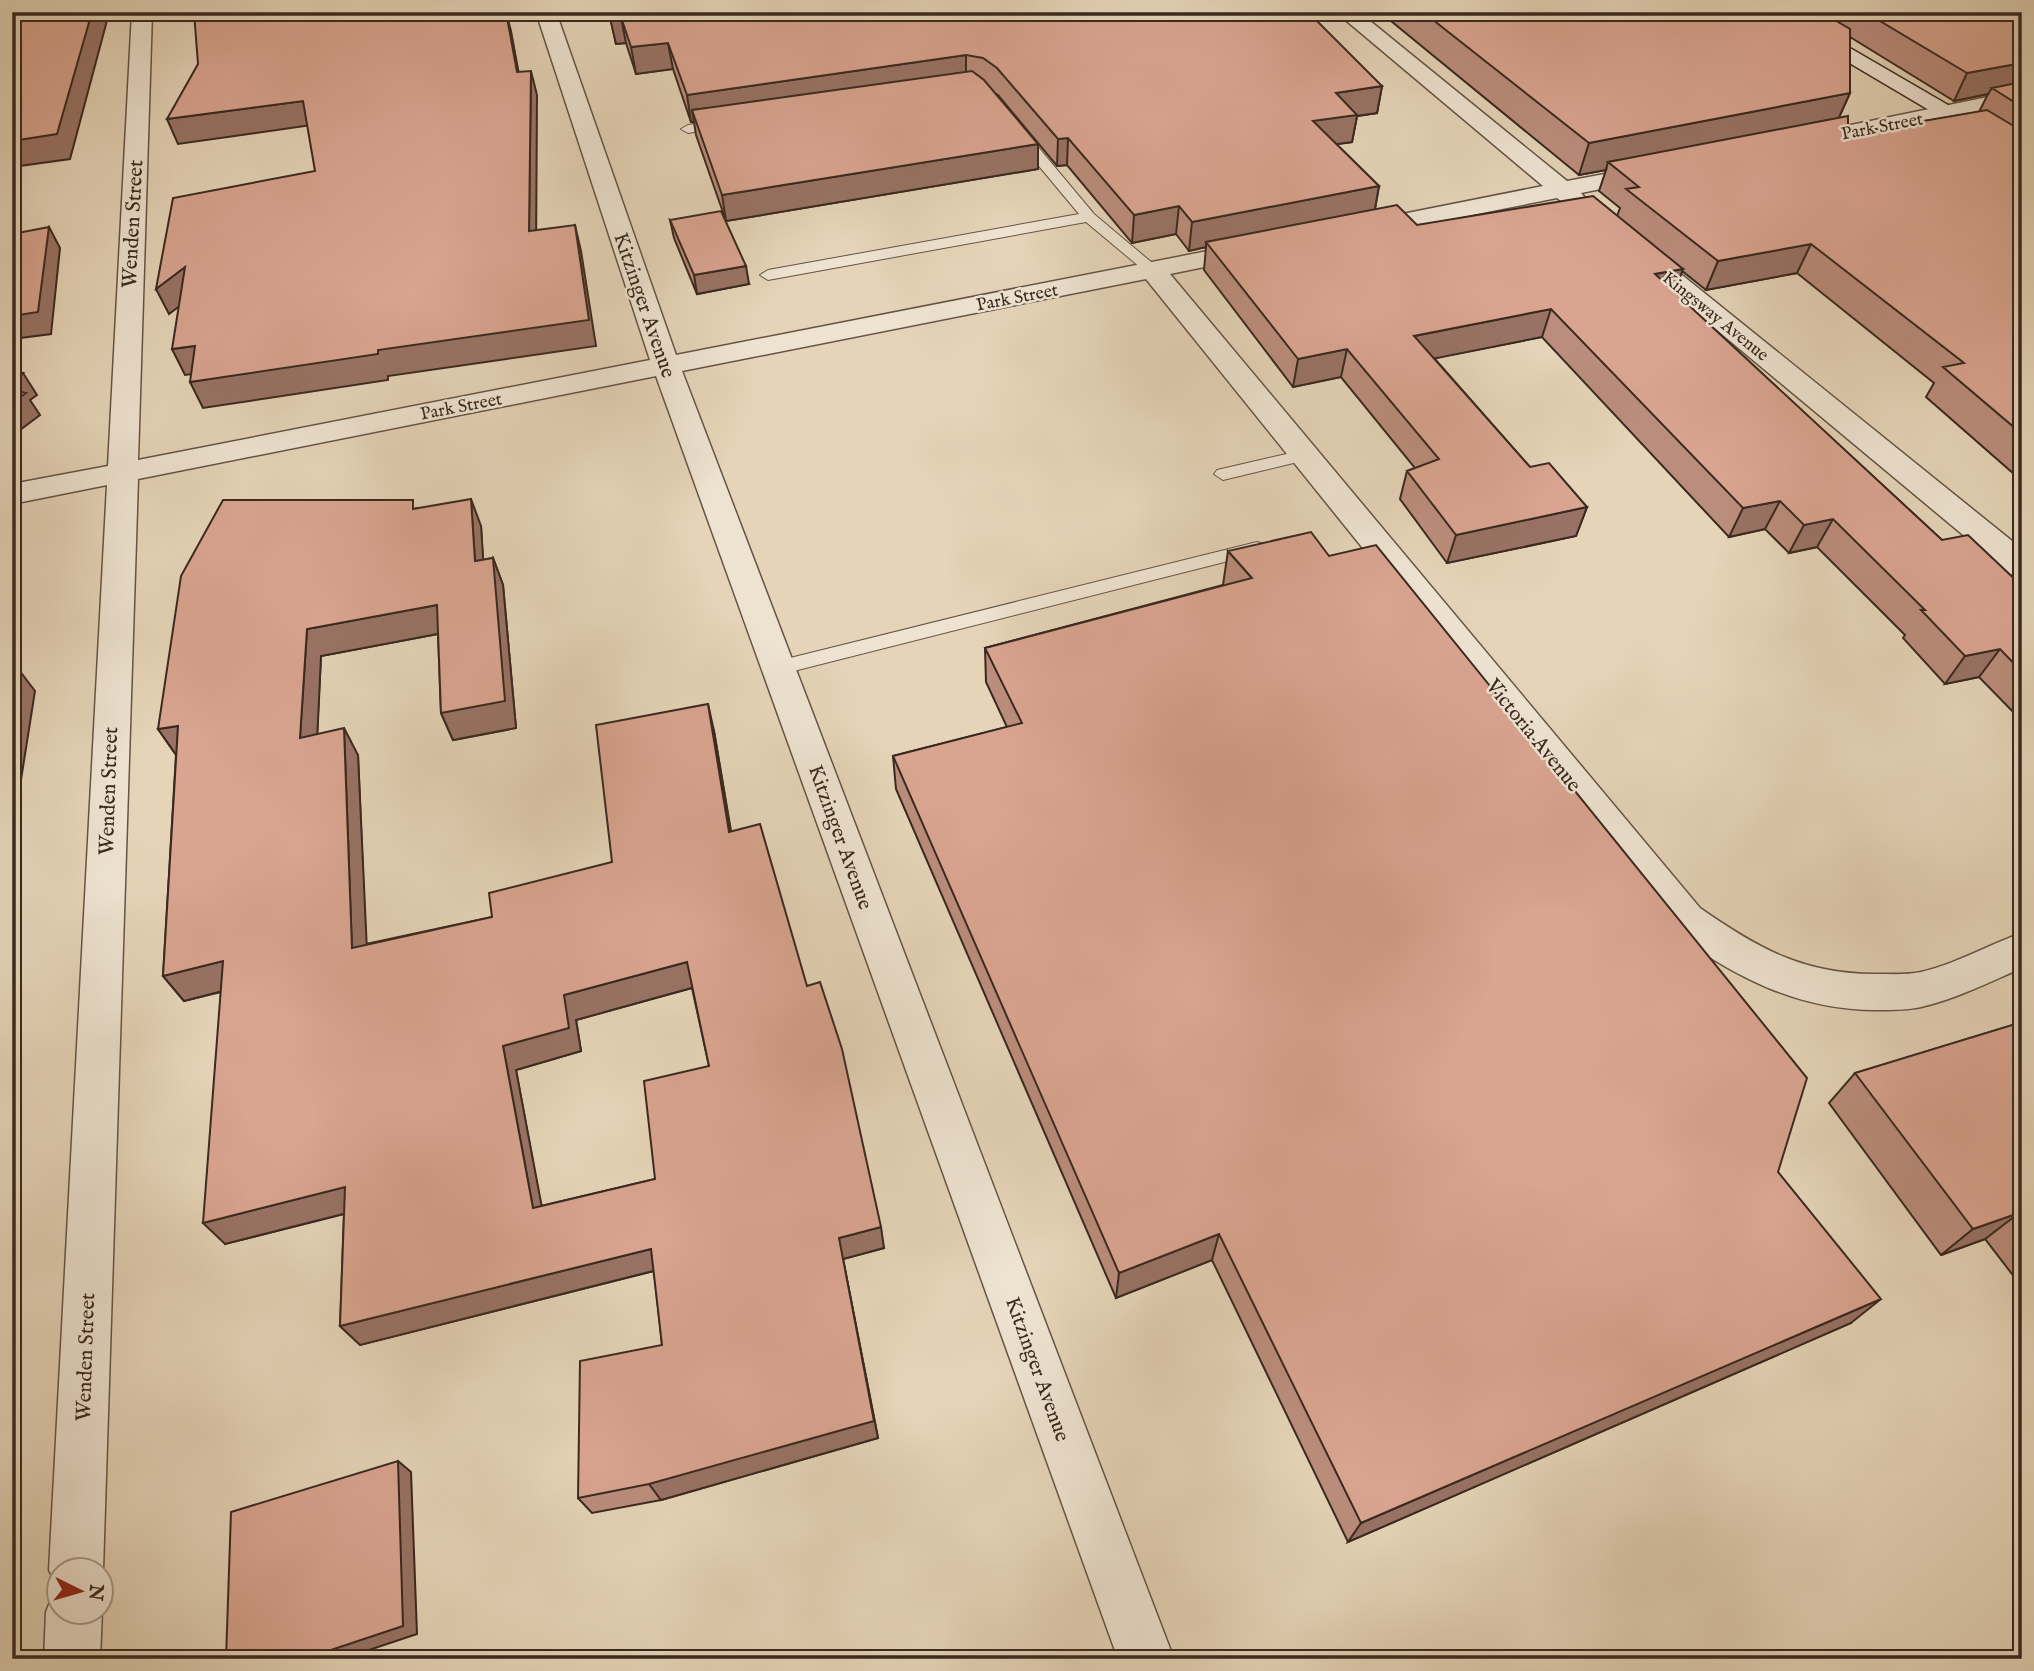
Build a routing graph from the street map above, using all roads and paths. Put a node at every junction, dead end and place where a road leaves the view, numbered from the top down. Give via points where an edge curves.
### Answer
1 (142, 12) edge
2 (546, 12) edge
3 (1346, 12) edge
4 (1773, 12) edge
5 (2022, 97) edge
6 (1946, 113) junction
7 (741, 121) edge
8 (1009, 121) edge
9 (688, 129) edge
10 (1768, 149) edge
11 (2022, 158) edge
12 (1672, 168) edge
13 (1562, 190) junction
14 (1089, 217) junction
15 (1330, 235) edge
16 (1275, 246) edge
17 (1152, 270) junction
18 (768, 275) dead end
19 (666, 366) junction
20 (1304, 455) junction
21 (121, 472) junction
22 (1223, 474) dead end
23 (12, 495) edge
24 (1277, 543) edge
25 (2022, 566) edge
26 (778, 668) junction
27 (2022, 950) edge
28 (77, 1556) edge
29 (73, 1626) edge
30 (72, 1659) edge
31 (1146, 1659) edge

1 - 21 street, Wenden Street
2 - 19 street, Kitzinger Avenue
3 - 13 street, Kingsway Avenue
4 - 6 street
5 - 6 street, Park Street
6 - 10 street, Park Street
6 - 11 street
7 - 9 lane
8 - 14 lane
12 - 13 street
13 - 15 street
13 - 25 street, Kingsway Avenue
14 - 17 lane
14 - 18 lane
16 - 17 street, Park Street
17 - 19 street, Park Street
17 - 20 street, Victoria Avenue
19 - 21 street, Park Street
19 - 26 street, Kitzinger Avenue
20 - 22 lane
20 - 27 street, Victoria Avenue via 1686,920 1733,954 1774,976 1820,988 1872,993 1924,989
21 - 23 street, Park Street
21 - 28 street, Wenden Street
24 - 26 lane
26 - 31 street, Kitzinger Avenue
29 - 30 street

